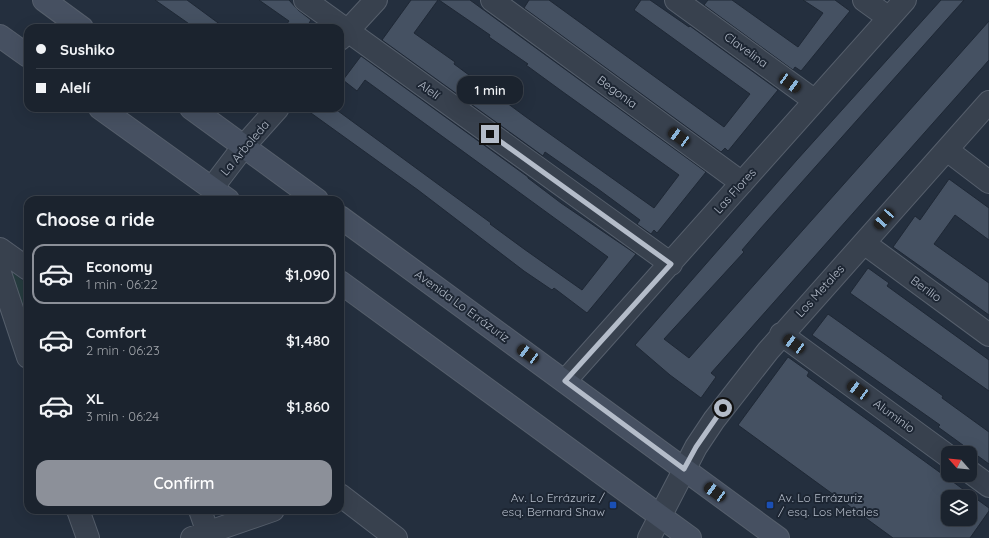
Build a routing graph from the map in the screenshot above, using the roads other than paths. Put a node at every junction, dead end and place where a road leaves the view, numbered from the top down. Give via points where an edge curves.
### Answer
1 (44, 0) edge
2 (305, 0) edge
3 (376, 0) edge
4 (492, 0) edge
5 (676, 0) edge
6 (864, 0) edge
7 (905, 0) edge
8 (889, 18) junction
9 (77, 24) edge
10 (332, 24) edge
11 (344, 35) edge
12 (0, 36) edge
13 (24, 53) edge
14 (815, 101) junction
15 (989, 102) edge
16 (106, 112) edge
17 (197, 112) edge
18 (274, 112) edge
19 (244, 146) junction
20 (947, 150) junction
21 (989, 182) edge
22 (742, 183) junction
23 (220, 194) edge
24 (312, 196) edge
25 (344, 220) edge
26 (864, 242) junction
27 (0, 248) edge
28 (671, 264) junction
29 (24, 266) edge
30 (0, 273) edge
31 (344, 285) edge
32 (781, 334) junction
33 (989, 335) edge
34 (24, 345) edge
35 (565, 381) junction
36 (941, 451) edge
37 (684, 469) junction
38 (977, 477) edge
39 (989, 486) edge
40 (344, 498) edge
41 (79, 514) edge
42 (200, 514) edge
43 (261, 514) edge
44 (661, 517) junction
45 (200, 535) edge
46 (88, 538) edge
47 (396, 538) edge
48 (649, 538) edge
49 (690, 538) edge
50 (778, 538) edge

1 - 9 main road
2 - 10 street, Alelí
3 - 11 street
4 - 22 street, Begonia
5 - 14 street, Clavelina
6 - 8 street
7 - 8 street, Las Flores
8 - 14 street, Las Flores
11 - 28 street, Alelí
12 - 13 main road
14 - 22 street, Las Flores
15 - 20 street, Los Metales
16 - 23 main road
17 - 19 main road
18 - 19 street, La Arboleda
19 - 23 street, La Arboleda
19 - 24 main road
20 - 21 street
20 - 26 street, Los Metales
22 - 28 street, Las Flores
25 - 35 main road, Avenida Lo Errázuriz
26 - 32 street, Los Metales
26 - 33 street, Berilio
27 - 29 street
28 - 35 street, Las Flores
30 - 34 street
31 - 44 main road
32 - 36 street, Aluminio
32 - 37 street, Los Metales via 714,420
35 - 37 main road, Avenida Lo Errázuriz
37 - 44 street, Los Metales
37 - 50 main road, Avenida Lo Errázuriz
38 - 39 street
40 - 47 street
41 - 46 street
42 - 45 street
43 - 45 street
44 - 48 street, Los Metales
44 - 49 main road

